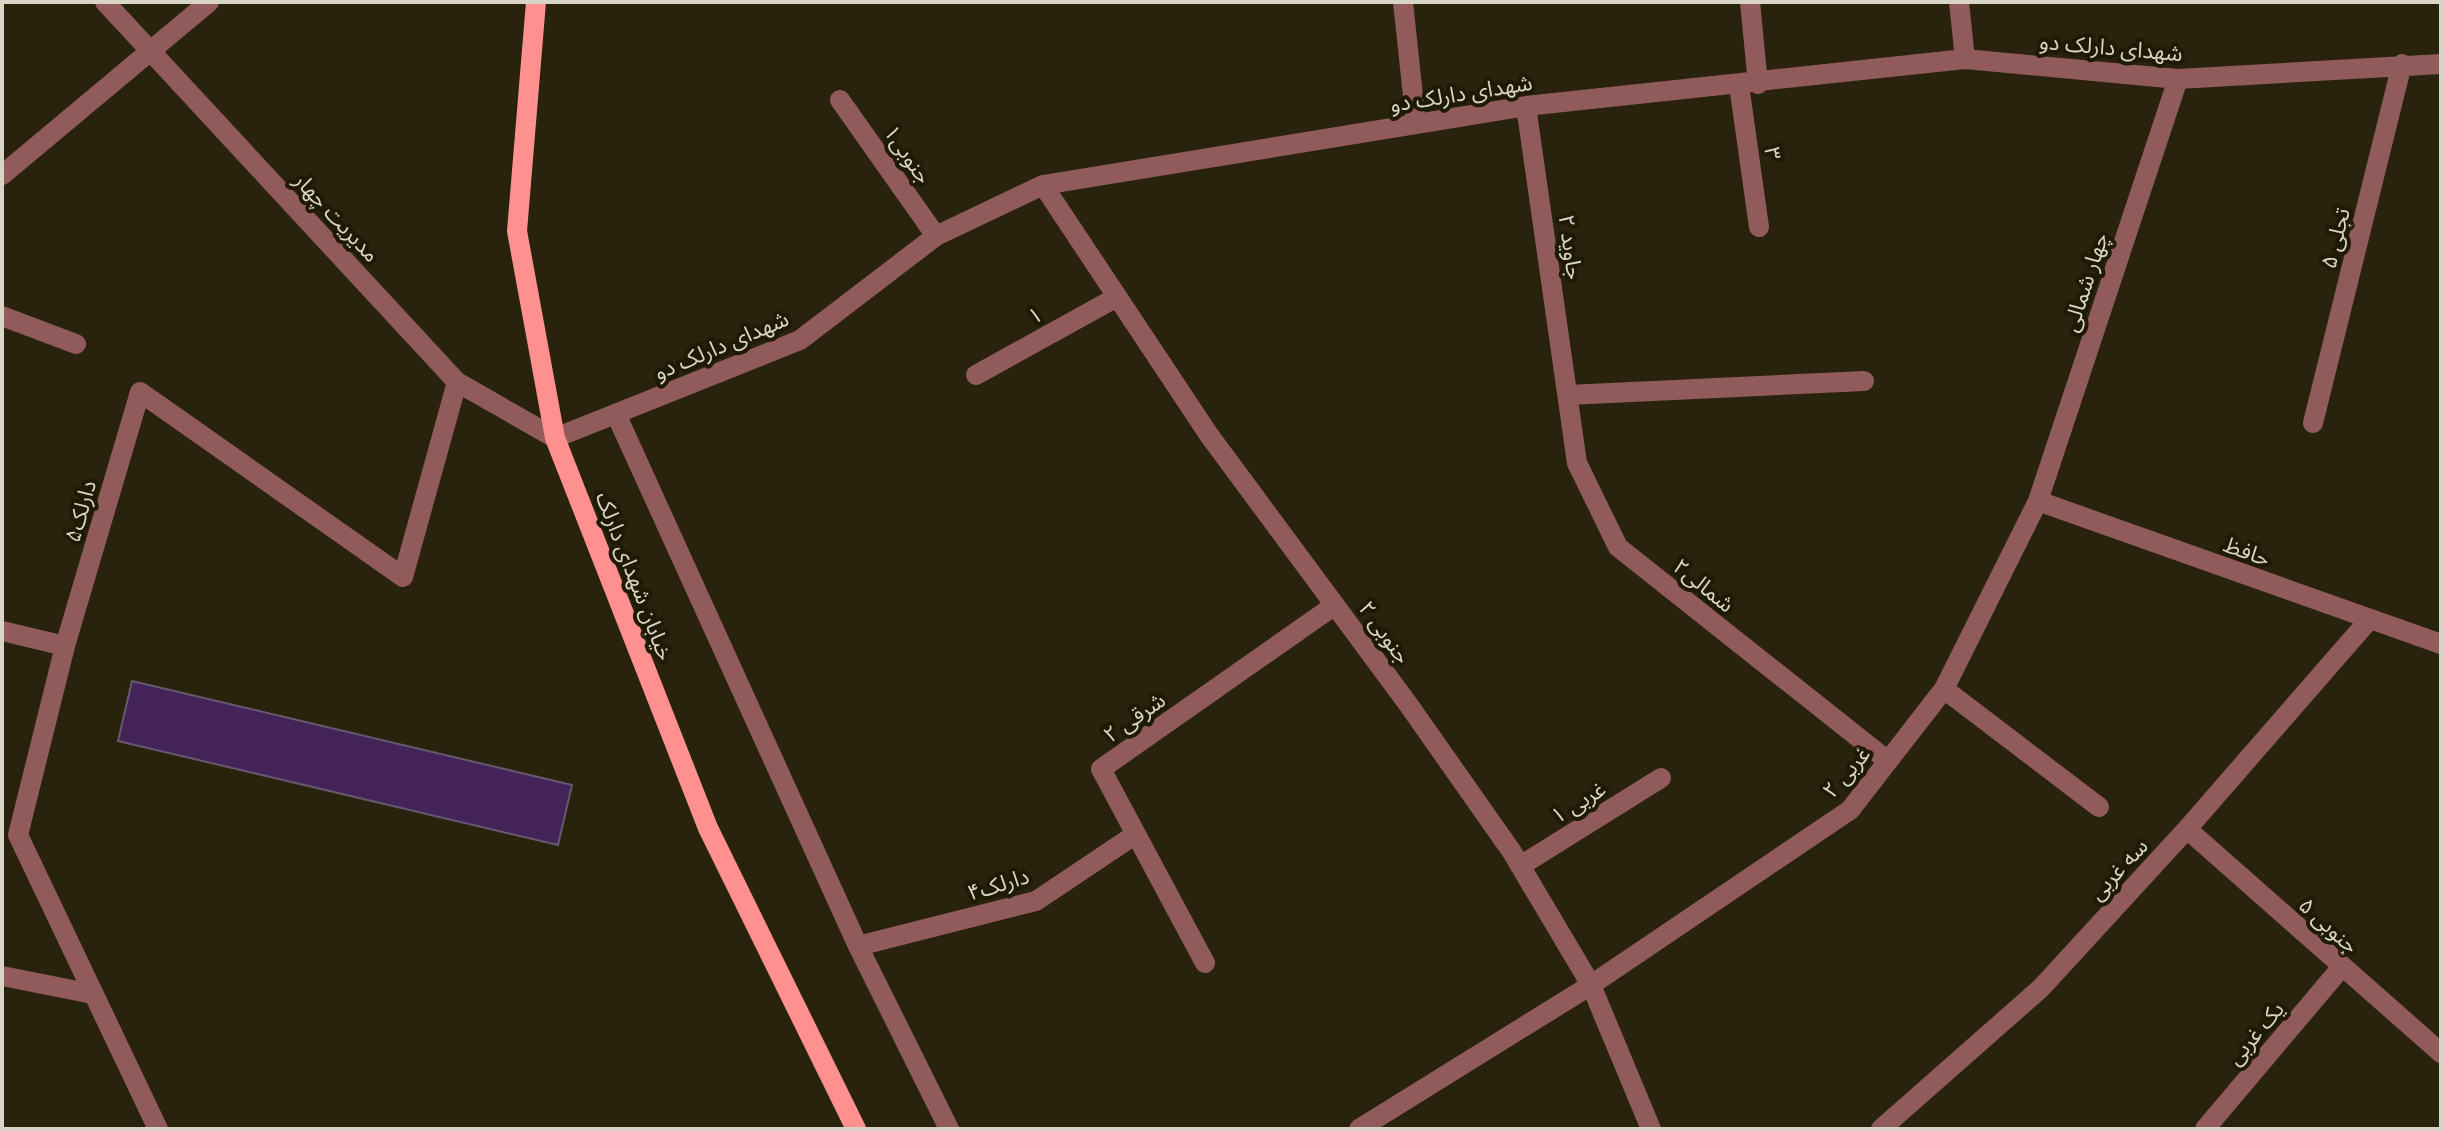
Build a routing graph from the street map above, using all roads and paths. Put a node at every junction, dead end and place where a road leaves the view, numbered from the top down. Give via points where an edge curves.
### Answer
1 (105, 2) edge
2 (209, 2) edge
3 (536, 2) edge
4 (1403, 2) edge
5 (1750, 2) edge
6 (1959, 2) edge
7 (149, 50) junction
8 (1965, 59) junction
9 (2402, 64) junction
10 (2441, 64) edge
11 (2178, 79) junction
12 (1749, 84) junction
13 (840, 100) dead end
14 (1526, 106) junction
15 (1416, 124) junction
16 (2, 175) edge
17 (1043, 185) junction
18 (1759, 227) dead end
19 (936, 236) junction
20 (1117, 297) junction
21 (2, 316) edge
22 (76, 344) dead end
23 (976, 375) dead end
24 (1864, 381) dead end
25 (457, 382) junction
26 (1568, 395) junction
27 (616, 414) junction
28 (2313, 423) dead end
29 (555, 438) junction
30 (2038, 501) junction
31 (1335, 605) junction
32 (2369, 620) junction
33 (2, 631) edge
34 (2441, 644) edge
35 (65, 646) junction
36 (1944, 689) junction
37 (1888, 761) junction
38 (1661, 778) dead end
39 (2099, 807) dead end
40 (2187, 829) junction
41 (1136, 834) junction
42 (1520, 866) junction
43 (858, 946) junction
44 (1205, 963) dead end
45 (2341, 968) junction
46 (2, 976) edge
47 (1591, 985) junction
48 (93, 994) junction
49 (2441, 1053) edge
50 (158, 1129) edge
51 (856, 1129) edge
52 (949, 1129) edge
53 (1359, 1129) edge
54 (1651, 1129) edge
55 (1881, 1129) edge
56 (2205, 1129) edge

1 - 7 street, مدیریت چهار
2 - 7 street
3 - 29 main road, خیابان شهدای دارلک via 517,231
4 - 15 street
5 - 12 street, ۳
6 - 8 street
7 - 16 street
7 - 25 street, مدیریت چهار
8 - 11 street, شهدای دارلک دو
8 - 12 street, شهدای دارلک دو
9 - 10 street, شهدای دارلک دو
9 - 11 street, شهدای دارلک دو
9 - 28 street, ۵ تجلی
11 - 30 street, چهار شمالی
12 - 14 street, شهدای دارلک دو
12 - 18 street, ۳
13 - 19 street, جنوبی۱
14 - 15 street, شهدای دارلک دو
14 - 26 street, ۲ جاوید
15 - 17 street, شهدای دارلک دو
17 - 19 street, شهدای دارلک دو
17 - 20 street, ۲ جنوبی
19 - 27 street, شهدای دارلک دو via 800,340
20 - 23 street, ۱
20 - 31 street, ۲ جنوبی via 1209,435
21 - 22 street
24 - 26 street
25 - 29 street, مدیریت چهار
25 - 35 street, دارلک۵ via 403,577 140,392
26 - 37 street, شمالی۲ via 1577,463 1618,547
27 - 29 street, شهدای دارلک دو
27 - 43 street
29 - 51 main road, خیابان شهدای دارلک via 708,828
30 - 32 street, حافظ
30 - 36 street, ۲ غربی
31 - 41 street, ۲ شرقی via 1101,769
31 - 42 street, ۲ جنوبی
32 - 34 street, حافظ
32 - 40 street, سه غربی
33 - 35 street
35 - 48 street, دارلک۵ via 18,835
36 - 37 street, ۲ غربی
36 - 39 street
37 - 47 street, ۲ غربی via 1850,810
38 - 42 street, ۱ غربی
40 - 45 street, ۵ جنوبی
40 - 55 street, سه غربی via 2041,988
41 - 43 street, دارلک۴ via 1036,901
41 - 44 street, ۲ شرقی
42 - 47 street, ۲ جنوبی
43 - 52 street
45 - 49 street, ۵ جنوبی
45 - 56 street, یک غربی
46 - 48 street
47 - 53 street, ۲ غربی
47 - 54 street, ۲ جنوبی
48 - 50 street, دارلک۵

